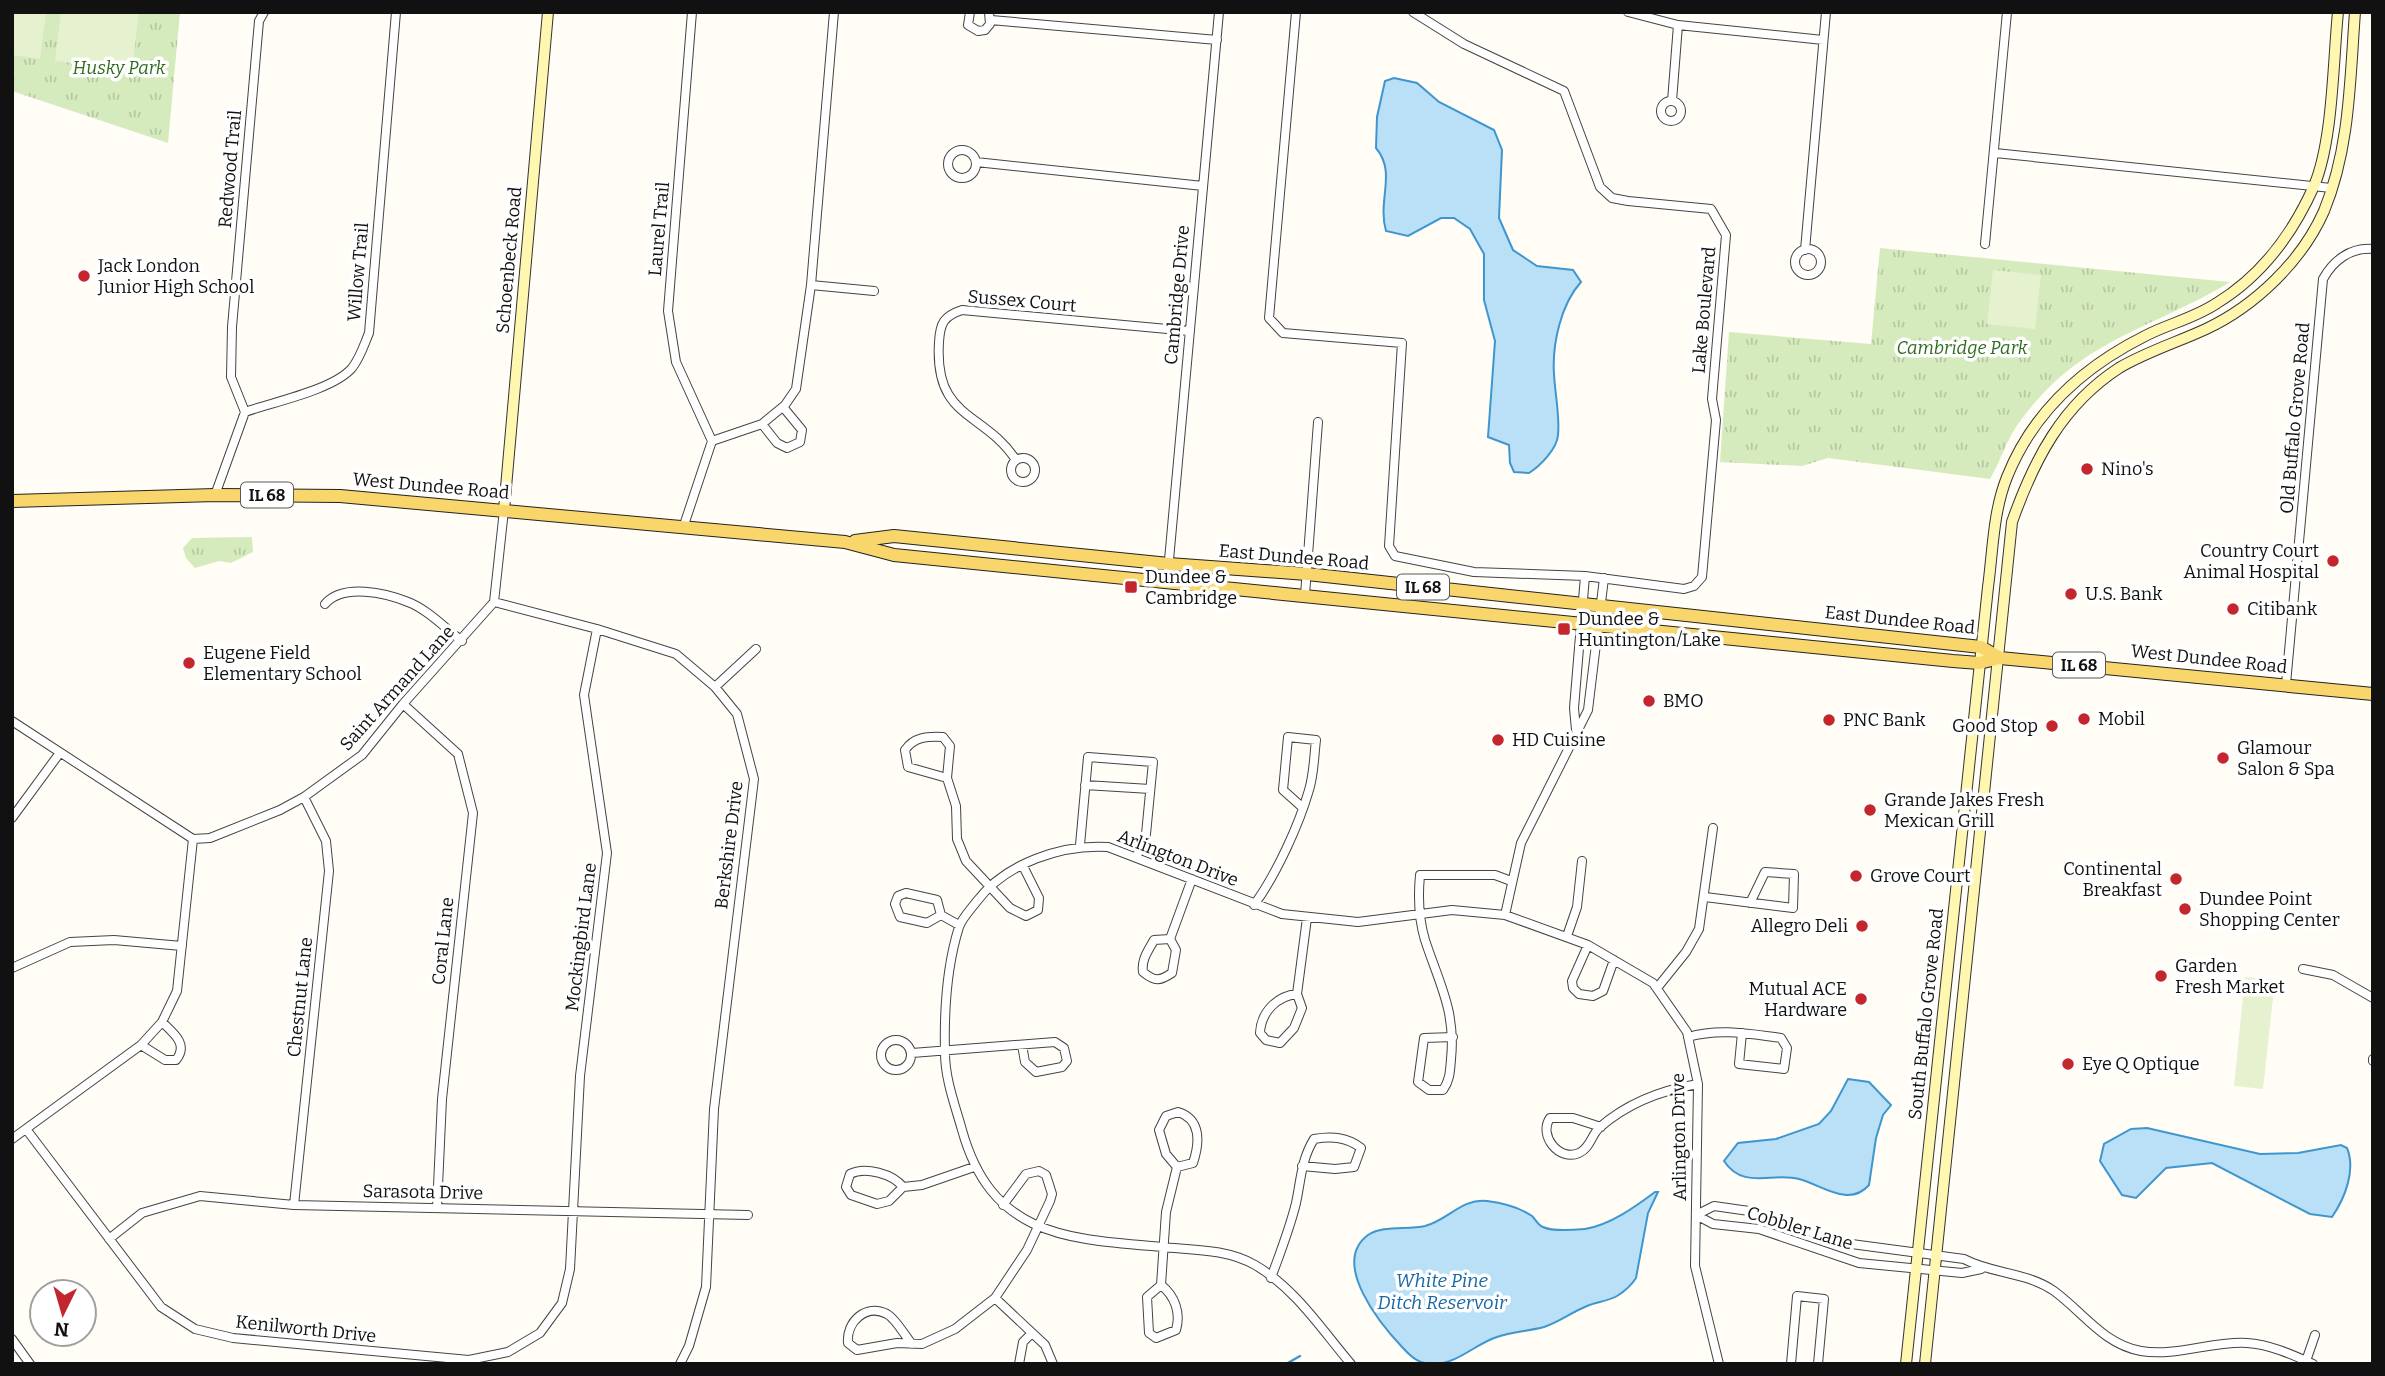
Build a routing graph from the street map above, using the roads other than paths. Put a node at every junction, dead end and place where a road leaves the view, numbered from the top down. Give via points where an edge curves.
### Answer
1 (264, 12) edge
2 (396, 12) edge
3 (548, 12) edge
4 (692, 12) edge
5 (834, 12) edge
6 (970, 12) edge
7 (1219, 12) edge
8 (1296, 12) edge
9 (1413, 12) edge
10 (1628, 12) edge
11 (1826, 12) edge
12 (2007, 12) edge
13 (2337, 12) edge
14 (2355, 12) edge
15 (990, 16) edge
16 (1678, 25) junction
17 (1217, 40) junction
18 (1824, 40) junction
19 (1672, 101) dead end
20 (1995, 153) junction
21 (976, 162) dead end
22 (1203, 186) junction
23 (2314, 186) junction
24 (2331, 188) junction
25 (1985, 244) dead end
26 (2373, 249) edge
27 (1805, 250) dead end
28 (811, 285) junction
29 (874, 292) dead end
30 (1189, 331) junction
31 (783, 407) junction
32 (245, 412) junction
33 (1318, 422) dead end
34 (762, 424) junction
35 (712, 441) junction
36 (1016, 460) dead end
37 (215, 495) junction
38 (12, 501) edge
39 (504, 510) junction
40 (683, 528) junction
41 (845, 542) junction
42 (1169, 565) junction
43 (1307, 574) junction
44 (1585, 576) junction
45 (1604, 579) junction
46 (1167, 582) junction
47 (1305, 595) junction
48 (494, 602) junction
49 (325, 604) dead end
50 (1585, 604) junction
51 (1603, 606) junction
52 (1583, 622) junction
53 (1600, 624) junction
54 (597, 629) junction
55 (462, 641) junction
56 (1981, 647) junction
57 (756, 649) dead end
58 (2000, 658) junction
59 (1979, 663) junction
60 (2286, 684) junction
61 (715, 687) junction
62 (2373, 694) edge
63 (403, 704) junction
64 (12, 721) edge
65 (1576, 731) junction
66 (59, 754) junction
67 (947, 778) junction
68 (1085, 785) junction
69 (1150, 789) junction
70 (304, 797) junction
71 (1302, 807) junction
72 (12, 818) edge
73 (1713, 828) dead end
74 (193, 839) junction
75 (1080, 845) junction
76 (1137, 856) junction
77 (1582, 861) dead end
78 (1023, 866) junction
79 (1192, 879) junction
80 (1511, 881) junction
81 (989, 886) junction
82 (1705, 897) junction
83 (1750, 903) junction
84 (1254, 905) junction
85 (1420, 913) junction
86 (941, 915) junction
87 (1505, 915) junction
88 (1307, 918) junction
89 (959, 925) junction
90 (1567, 936) junction
91 (1170, 939) junction
92 (1588, 945) junction
93 (182, 946) junction
94 (1614, 960) junction
95 (12, 968) edge
96 (2303, 969) dead end
97 (1657, 988) junction
98 (1297, 994) junction
99 (2373, 998) edge
100 (162, 1022) junction
101 (1742, 1033) junction
102 (1453, 1037) junction
103 (1688, 1037) junction
104 (141, 1045) junction
105 (1022, 1045) junction
106 (944, 1051) junction
107 (912, 1053) dead end
108 (1698, 1084) junction
109 (1601, 1126) junction
110 (26, 1129) junction
111 (12, 1139) edge
112 (1302, 1166) junction
113 (974, 1167) junction
114 (1177, 1167) junction
115 (903, 1187) junction
116 (294, 1205) junction
117 (1003, 1205) junction
118 (437, 1208) junction
119 (573, 1210) junction
120 (707, 1213) junction
121 (748, 1215) dead end
122 (1696, 1215) junction
123 (1039, 1227) junction
124 (109, 1239) junction
125 (1165, 1247) junction
126 (1926, 1254) junction
127 (1981, 1269) junction
128 (1924, 1270) junction
129 (1271, 1278) junction
130 (1161, 1285) junction
131 (995, 1298) junction
132 (1031, 1334) junction
133 (2315, 1335) dead end
134 (12, 1339) edge
135 (912, 1344) junction
136 (2309, 1362) edge
137 (30, 1364) edge
138 (680, 1364) edge
139 (1019, 1364) edge
140 (1053, 1364) edge
141 (1351, 1364) edge
142 (1719, 1364) edge
143 (1791, 1364) edge
144 (1818, 1364) edge
145 (1906, 1364) edge
146 (1925, 1364) edge

1 - 32 street, Redwood Trail via 259,21 232,327 231,377
2 - 32 street, Willow Trail via 369,333 351,369 334,382
3 - 39 main road, Schoenbeck Road
4 - 35 street, Laurel Trail via 668,311 676,362
5 - 28 street
6 - 15 street via 967,21 974,30 985,30
7 - 17 street, Cambridge Drive
8 - 44 street, Lake Boulevard via 1269,318 1283,333 1402,343 1389,546 1395,556 1474,572
9 - 45 street, Lake Boulevard via 1464,44 1564,91 1600,187 1612,198 1711,209 1723,226 1726,235 1712,398 1716,419 1702,577 1684,589
10 - 16 street
11 - 18 street
12 - 20 street
13 - 23 main road, South Buffalo Grove Road via 2325,134
14 - 24 main road, South Buffalo Grove Road via 2345,136
15 - 17 street
16 - 18 street
16 - 19 street
17 - 22 street, Cambridge Drive
18 - 27 street
20 - 23 street
20 - 25 street
21 - 22 street
22 - 30 street, Cambridge Drive
23 - 24 street
23 - 56 main road, South Buffalo Grove Road via 2264,266 2237,289 2216,304 2121,349 2078,377 2050,405 2022,444 1996,512
24 - 58 main road, South Buffalo Grove Road via 2323,212 2286,267 2258,296 2237,312 2120,368 2062,421 2043,446 2012,522
26 - 60 street, Old Buffalo Grove Road via 2343,256 2331,264 2323,279
28 - 29 street
28 - 31 street via 796,390
30 - 36 street, Sussex Court via 962,310 949,314 942,321 939,337 943,387 965,414
30 - 42 street, Cambridge Drive
31 - 34 street
31 - 34 street via 802,430 800,442 787,448
32 - 37 street
33 - 43 street
34 - 35 street
35 - 40 street
37 - 38 main road, West Dundee Road / IL 68
37 - 39 main road, West Dundee Road / IL 68 via 340,496
39 - 40 main road, West Dundee Road / IL 68
39 - 48 street
40 - 41 main road, West Dundee Road / IL 68
41 - 42 main road, East Dundee Road / IL 68 via 894,536
41 - 46 main road, East Dundee Road / IL 68 via 894,555
42 - 43 main road, East Dundee Road / IL 68
42 - 46 street, Cambridge Drive
43 - 47 street
43 - 50 main road, East Dundee Road / IL 68
44 - 45 street, Lake Boulevard
44 - 50 street
45 - 51 street
46 - 47 main road, East Dundee Road / IL 68
47 - 52 main road, East Dundee Road / IL 68
48 - 54 street, Berkshire Drive
48 - 55 street, Saint Armand Lane
49 - 55 street via 345,593 363,592 410,603
50 - 51 main road, East Dundee Road / IL 68
50 - 52 street
51 - 53 street
51 - 56 main road, East Dundee Road / IL 68
52 - 53 main road, East Dundee Road / IL 68
52 - 65 street
53 - 59 main road, East Dundee Road / IL 68
53 - 65 street via 1588,710
54 - 61 street, Berkshire Drive via 677,654
54 - 119 street, Mockingbird Lane via 584,695 607,853 580,1076
55 - 63 street, Saint Armand Lane
56 - 58 main road, East Dundee Road / IL 68
56 - 59 main road, South Buffalo Grove Road
57 - 61 street
58 - 59 main road, East Dundee Road / IL 68
58 - 60 main road, West Dundee Road / IL 68
58 - 126 main road, South Buffalo Grove Road
59 - 126 main road, South Buffalo Grove Road
60 - 62 main road, West Dundee Road / IL 68
61 - 120 street, Berkshire Drive via 737,714 754,779 715,1097
63 - 70 street, Saint Armand Lane via 362,755
63 - 118 street, Coral Lane via 458,754 473,813 442,1099
64 - 66 street
65 - 80 street via 1521,843
66 - 72 street
66 - 74 street
67 - 67 street via 950,746 943,737 926,736 911,742 905,750 908,767
67 - 81 street via 956,806 957,839 966,861
68 - 69 street
68 - 69 street via 1088,757 1153,762
68 - 75 street
69 - 76 street via 1146,834
70 - 74 street, Saint Armand Lane via 210,838
70 - 116 street, Chestnut Lane via 326,841 329,871
71 - 71 street via 1310,789 1316,740 1288,737 1283,790
71 - 84 street
73 - 82 street
74 - 93 street
75 - 76 street, Arlington Drive
75 - 78 street, Arlington Drive
76 - 79 street, Arlington Drive
77 - 90 street via 1577,907
78 - 81 street, Arlington Drive
78 - 81 street via 1039,898 1034,914 1026,916 1010,908
79 - 84 street, Arlington Drive
79 - 91 street
80 - 85 street via 1495,875 1420,875
80 - 87 street
81 - 89 street, Arlington Drive
82 - 83 street
82 - 97 street via 1699,929
83 - 83 street via 1793,908 1794,874 1765,872
84 - 88 street, Arlington Drive
85 - 87 street, Arlington Drive via 1452,910
85 - 88 street, Arlington Drive via 1358,922
85 - 102 street via 1424,937 1449,1003
86 - 86 street via 937,900 926,896 906,893 898,896 895,904 900,917 926,923
86 - 89 street
87 - 90 street, Arlington Drive
88 - 98 street
89 - 106 street, Arlington Drive
90 - 92 street, Arlington Drive
91 - 91 street via 1154,940 1146,954 1143,972 1152,980 1172,973 1176,950
92 - 94 street, Arlington Drive
92 - 94 street via 1572,981 1579,994 1593,996 1602,991
93 - 95 street via 114,940 70,942
93 - 100 street via 177,990
94 - 97 street, Arlington Drive
96 - 99 street via 2333,975
97 - 103 street, Arlington Drive
98 - 98 street via 1274,1003 1266,1012 1261,1033 1266,1041 1280,1042 1294,1028 1302,1008
100 - 104 street
100 - 104 street via 178,1037 180,1056 166,1060
101 - 101 street via 1739,1064 1784,1069 1787,1048 1781,1038
101 - 103 street via 1713,1030
102 - 102 street via 1424,1038 1418,1082 1429,1090 1443,1090 1449,1081
103 - 108 street, Arlington Drive
104 - 110 street
105 - 105 street via 1025,1062 1036,1072 1062,1068 1067,1061 1064,1048 1055,1042
105 - 106 street
106 - 107 street
106 - 113 street, Arlington Drive
108 - 109 street via 1671,1088 1615,1114
108 - 122 street, Arlington Drive
109 - 109 street via 1573,1118 1550,1118 1547,1138 1559,1152 1572,1155 1589,1145
110 - 111 street
110 - 124 street, Kenilworth Drive
112 - 112 street via 1354,1167 1361,1148 1351,1140 1314,1139
112 - 129 street via 1296,1204
113 - 115 street
113 - 117 street, Arlington Drive
114 - 114 street via 1193,1163 1197,1150 1195,1124 1178,1112 1166,1116 1159,1130 1166,1154
114 - 125 street via 1166,1212
115 - 115 street via 888,1177 857,1170 850,1174 846,1187 851,1195 877,1204 889,1201
116 - 118 street, Sarasota Drive
116 - 124 street, Sarasota Drive via 200,1196 142,1213
117 - 123 street, Arlington Drive
117 - 123 street via 1026,1174 1039,1171 1046,1175 1052,1194
118 - 119 street, Sarasota Drive
119 - 120 street, Sarasota Drive
119 - 124 street, Kenilworth Drive via 570,1269 562,1303 540,1333 508,1352 469,1360 233,1338 195,1329 161,1307
120 - 121 street, Sarasota Drive
120 - 138 street, Berkshire Drive via 706,1287
122 - 126 street, Cobbler Lane via 1714,1206 1749,1211 1844,1243
122 - 128 street, Cobbler Lane via 1713,1224 1759,1229 1844,1259
122 - 142 street, Arlington Drive via 1695,1266
123 - 125 street, Arlington Drive via 1072,1236
123 - 131 street
125 - 129 street, Arlington Drive via 1222,1252 1255,1265
125 - 130 street
126 - 127 street, Cobbler Lane via 1964,1259
126 - 128 main road, South Buffalo Grove Road
126 - 128 main road, South Buffalo Grove Road
127 - 128 street, Cobbler Lane via 1962,1273
127 - 136 street via 2028,1278 2052,1290 2101,1334 2140,1351 2249,1343
128 - 145 main road, South Buffalo Grove Road
128 - 146 main road, South Buffalo Grove Road
129 - 141 street, Arlington Drive via 1294,1296
130 - 130 street via 1147,1297 1149,1333 1156,1338 1176,1330 1179,1320 1170,1292
131 - 132 street
131 - 135 street via 955,1329
132 - 139 street via 1020,1349
132 - 140 street via 1045,1345
133 - 136 street
134 - 137 street
135 - 135 street via 888,1314 870,1311 856,1317 847,1333 848,1343 857,1350
143 - 144 street via 1797,1296 1824,1299

